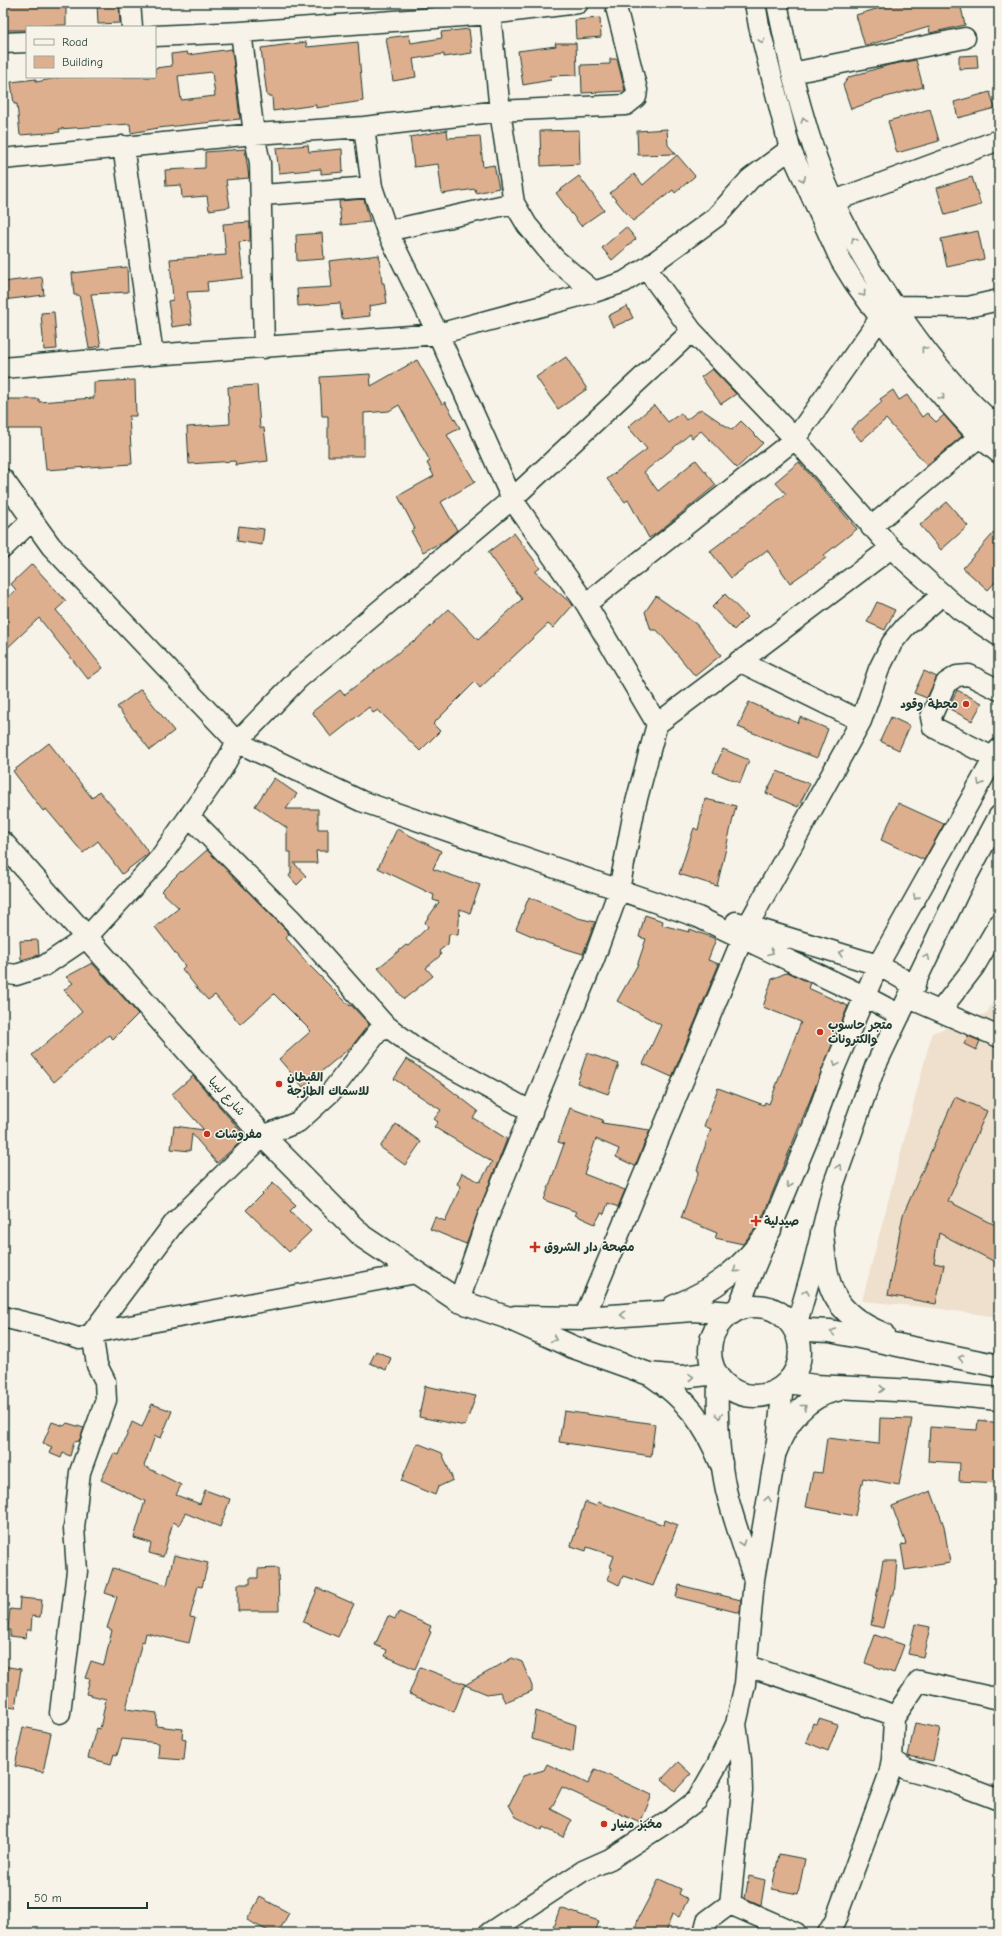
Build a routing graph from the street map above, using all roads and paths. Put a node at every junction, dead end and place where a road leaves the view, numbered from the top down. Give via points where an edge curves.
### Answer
1 (130, 3) edge
2 (578, 3) edge
3 (616, 3) edge
4 (755, 3) edge
5 (777, 3) edge
6 (489, 9) edge
7 (132, 26) edge
8 (241, 32) junction
9 (156, 36) edge
10 (965, 38) dead end
11 (26, 42) edge
12 (3, 43) edge
13 (792, 74) junction
14 (500, 111) junction
15 (364, 127) junction
16 (254, 134) junction
17 (999, 140) edge
18 (123, 146) junction
19 (790, 149) junction
20 (3, 159) edge
21 (372, 187) junction
22 (262, 195) junction
23 (834, 202) junction
24 (514, 203) junction
25 (388, 231) junction
26 (646, 268) junction
27 (594, 292) junction
28 (999, 300) edge
29 (887, 312) junction
30 (692, 331) junction
31 (438, 334) junction
32 (264, 348) junction
33 (152, 355) junction
34 (3, 368) edge
35 (999, 428) edge
36 (980, 437) junction
37 (795, 439) junction
38 (999, 453) edge
39 (3, 479) edge
40 (512, 498) junction
41 (32, 520) junction
42 (871, 527) junction
43 (3, 548) edge
44 (891, 548) junction
45 (942, 595) junction
46 (586, 604) junction
47 (999, 636) edge
48 (739, 661) junction
49 (999, 690) edge
50 (860, 721) junction
51 (657, 724) junction
52 (237, 742) junction
53 (996, 754) edge
54 (189, 816) junction
55 (999, 816) edge
56 (3, 843) edge
57 (619, 890) junction
58 (999, 924) edge
59 (745, 932) junction
60 (87, 938) junction
61 (878, 964) junction
62 (3, 973) edge
63 (866, 997) junction
64 (908, 1000) junction
65 (940, 1011) junction
66 (384, 1024) junction
67 (999, 1037) edge
68 (532, 1112) junction
69 (263, 1136) junction
70 (770, 1230) junction
71 (822, 1232) junction
72 (416, 1273) junction
73 (459, 1301) junction
74 (734, 1311) junction
75 (646, 1314) junction
76 (506, 1317) junction
77 (3, 1318) edge
78 (584, 1318) junction
79 (92, 1332) junction
80 (796, 1332) junction
81 (918, 1348) junction
82 (999, 1366) edge
83 (649, 1374) junction
84 (717, 1375) junction
85 (785, 1384) junction
86 (851, 1387) junction
87 (999, 1399) edge
88 (776, 1450) junction
89 (721, 1463) junction
90 (754, 1579) junction
91 (748, 1666) junction
92 (999, 1699) edge
93 (60, 1713) dead end
94 (894, 1718) junction
95 (736, 1724) junction
96 (892, 1759) junction
97 (999, 1800) edge
98 (730, 1904) junction
99 (489, 1933) edge
100 (704, 1933) edge
101 (796, 1933) edge
102 (828, 1933) edge

1 - 7 street
2 - 6 street
3 - 14 street via 637,90 636,97 626,105
4 -> 19 street
5 - 13 street
6 - 8 street
6 - 14 street
8 - 9 street
8 - 16 street
10 - 13 street
11 - 12 street
23 -> 13 street via 804,119
14 - 15 street
14 - 24 street
15 - 16 street
15 - 21 street
16 - 18 street
16 - 22 street via 260,163
17 - 23 street
18 - 20 street
18 - 33 street
19 - 26 street via 750,179 716,217
19 -> 29 street via 835,249 854,282
21 - 22 street
21 - 25 street
22 - 32 street
29 -> 23 street via 867,265
24 - 25 street
24 - 27 street via 527,225 555,259
25 - 31 street
26 - 27 street via 624,282
26 - 30 street
27 - 31 street
28 - 29 street via 968,307
35 -> 29 street via 980,412
29 -> 36 street via 913,363
29 - 37 street
30 - 37 street
30 - 40 street
31 - 32 street
31 - 40 street
32 - 33 street
33 - 34 street
36 - 38 street
36 - 42 street
37 - 42 street
37 - 46 street
39 - 41 street
40 - 46 street
40 - 52 street via 298,679
41 - 43 street
41 - 52 street via 51,546
42 - 44 street
44 - 45 street
44 - 48 street
45 - 47 street
45 - 50 street via 905,626 892,643 879,669
46 - 51 street
48 - 50 street
48 - 51 street
49 - 53 street via 970,675 958,676 946,683 931,717 933,727
50 - 59 street
51 - 57 street via 635,806
52 - 54 street via 221,771
52 - 57 street via 361,801
53 -> 61 street
54 - 60 street via 159,859
54 - 66 street via 293,921
64 -> 55 street via 942,926
56 - 60 main road, شارع ليبيا
57 - 59 street
57 - 68 street
58 - 65 street via 974,967
61 -> 59 street
59 -> 63 street
59 - 78 street
60 - 62 street via 44,966 16,975
60 - 69 main road, شارع ليبيا
61 - 63 street
61 - 64 street
63 - 64 street
63 -> 70 street via 833,1071
64 - 65 street
71 -> 64 street via 833,1186 853,1125 875,1066
65 - 67 street
66 - 68 street via 417,1049
66 - 69 street via 331,1092 298,1122
68 - 73 street via 487,1219
69 - 72 main road, شارع ليبيا via 363,1237
69 - 79 street via 175,1222
70 - 74 street
70 -> 75 main road via 751,1255 717,1285 671,1308
80 -> 71 street
71 - 81 main road via 824,1265 829,1283 835,1298 845,1311 858,1322
72 - 73 main road, شارع ليبيا
72 - 79 street
73 - 76 main road, شارع ليبيا
74 - 75 main road via 693,1310
74 - 80 main road via 746,1307 765,1307 783,1316
74 - 84 main road via 717,1326 710,1345 710,1354
75 -> 78 main road
76 - 78 main road
76 -> 83 main road via 573,1347
77 - 79 street via 80,1339
79 - 93 street via 97,1365 105,1381 106,1400 80,1472 74,1528 77,1571
81 -> 80 main road via 819,1330
80 - 85 main road via 800,1360
82 -> 81 main road
83 -> 84 main road via 682,1378
83 - 89 main road via 669,1387 696,1414
84 - 85 main road via 734,1391 749,1395 764,1395
84 -> 89 street
85 - 86 main road
85 - 88 street
86 -> 87 main road
88 -> 86 main road via 791,1419 803,1407 834,1390
90 -> 88 street
89 -> 90 street via 730,1504
90 - 91 street
91 - 94 street via 882,1711
91 - 95 street
92 - 94 street via 919,1681
94 - 96 street
95 - 98 street via 742,1791
95 - 99 street via 697,1800 610,1859 583,1871
96 - 97 street via 906,1769 946,1780
96 - 102 street via 889,1775
98 - 100 street via 707,1921
98 - 101 street

